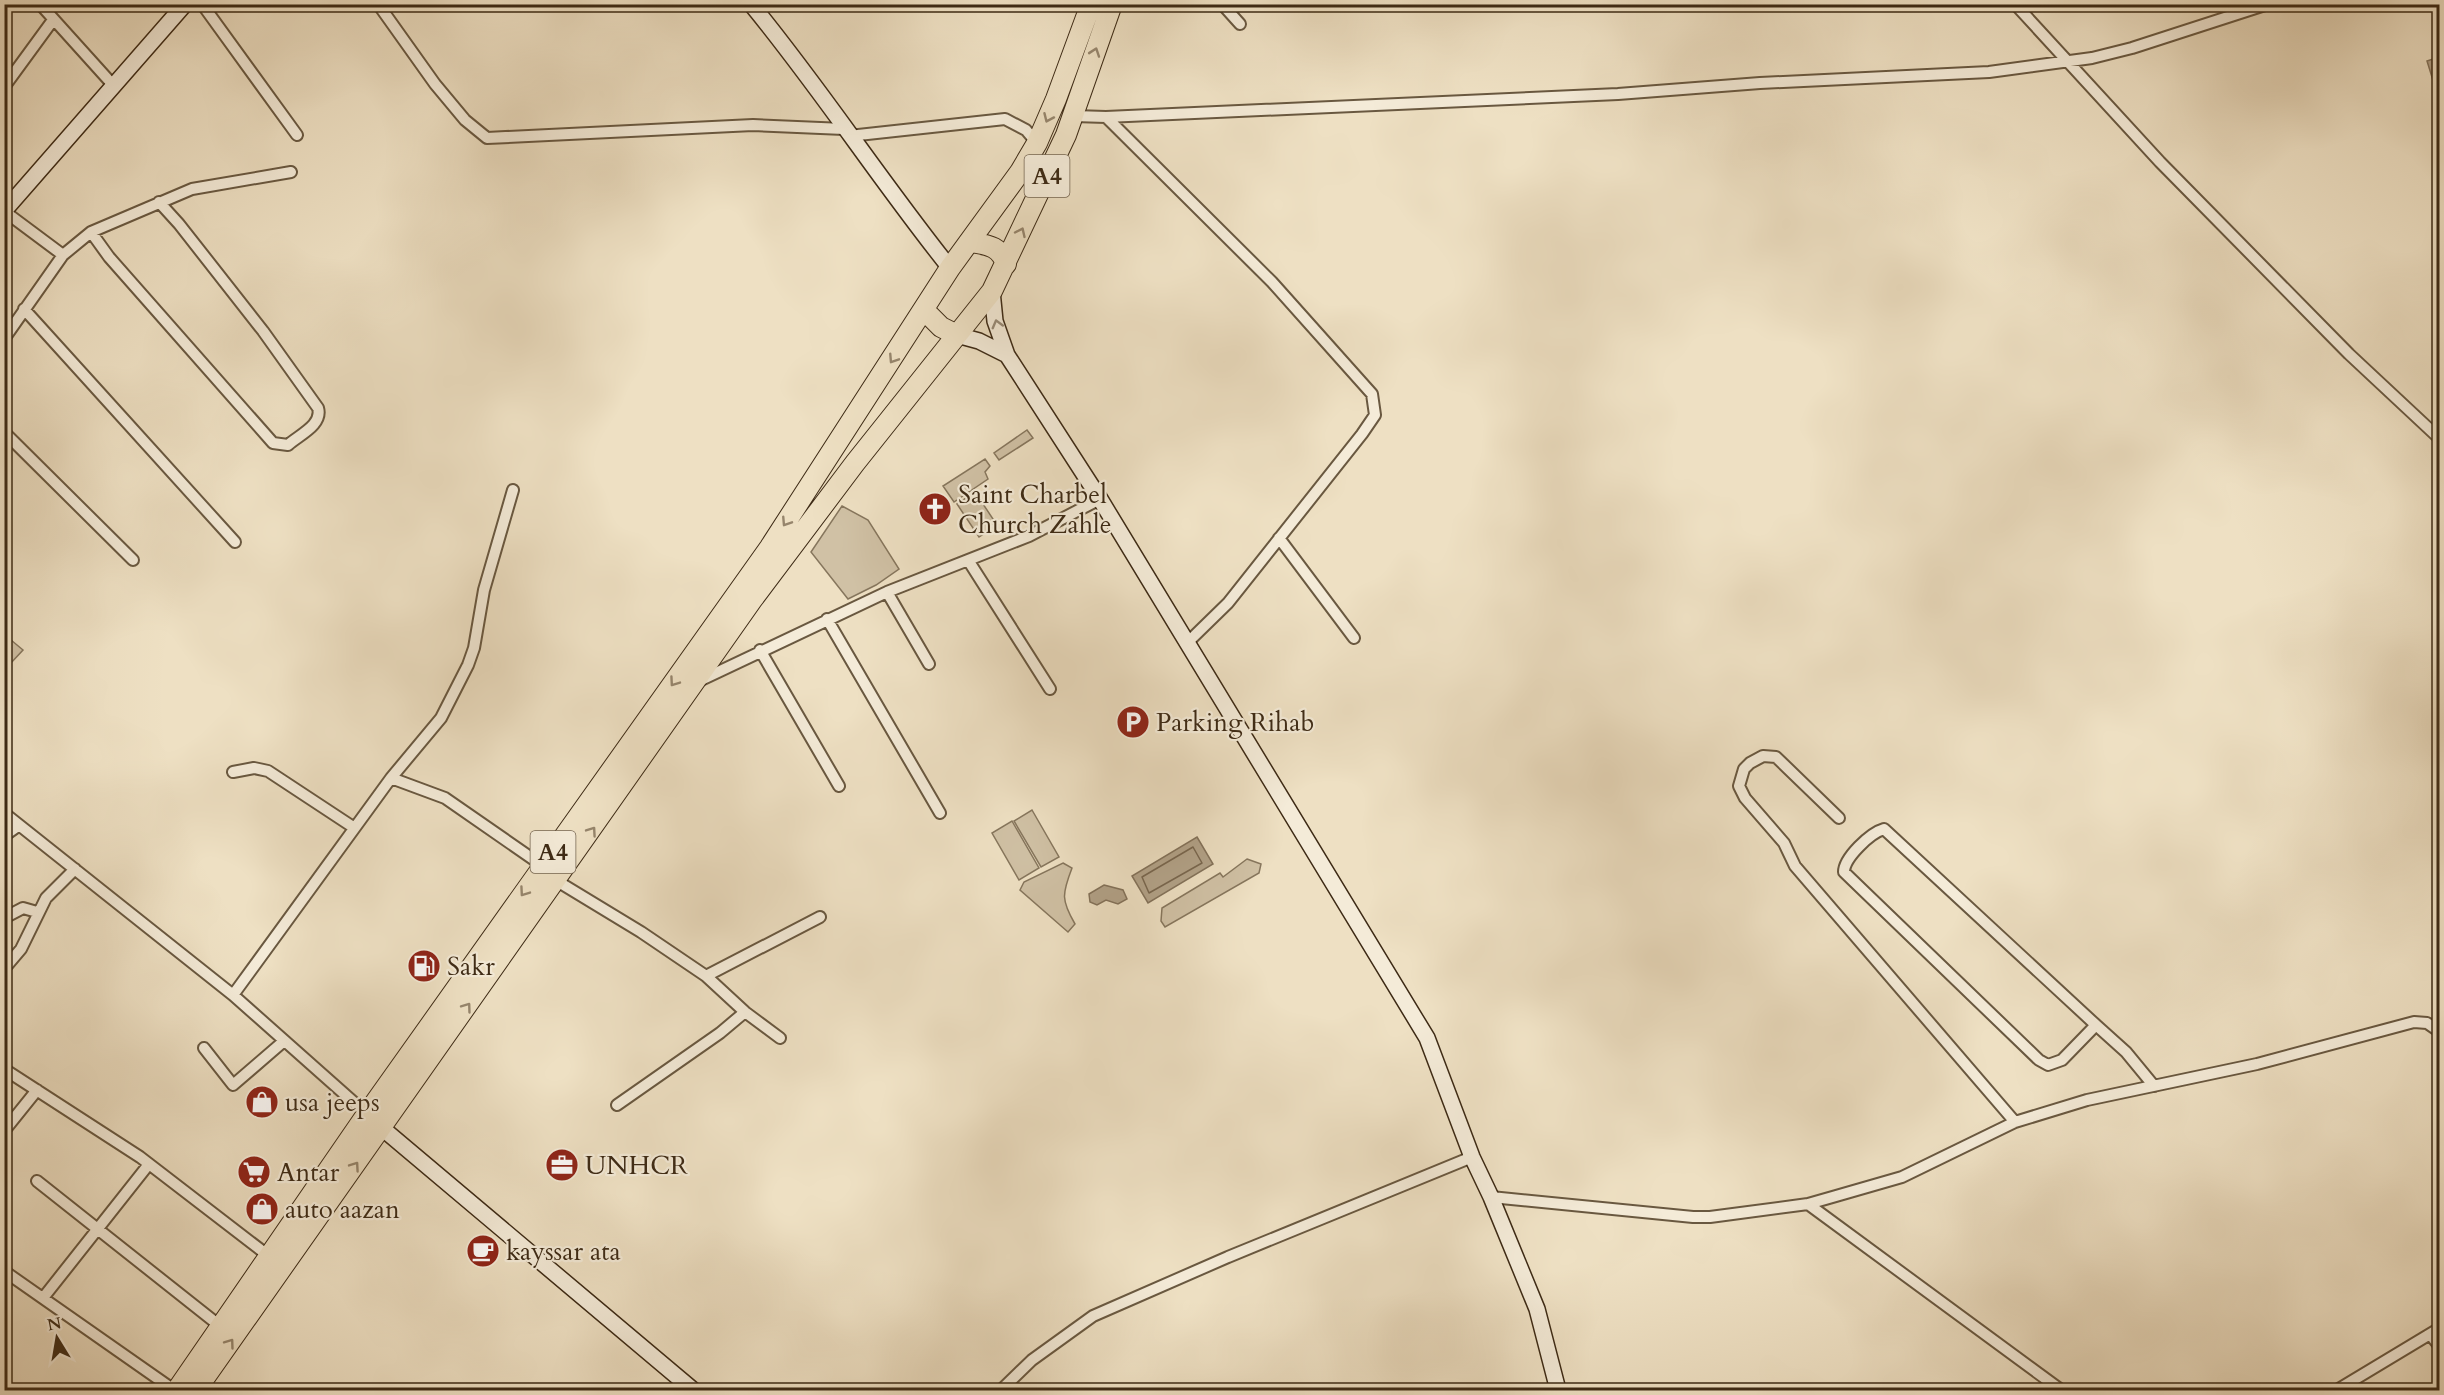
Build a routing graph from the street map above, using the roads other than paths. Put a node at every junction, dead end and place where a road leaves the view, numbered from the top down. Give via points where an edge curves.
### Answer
1 (40, 4) edge
2 (185, 4) edge
3 (202, 4) edge
4 (378, 4) edge
5 (751, 4) edge
6 (1091, 4) edge
7 (1112, 4) edge
8 (1222, 4) edge
9 (2015, 4) edge
10 (2268, 4) edge
11 (53, 20) junction
12 (1240, 24) dead end
13 (2067, 62) junction
14 (113, 85) junction
15 (4, 87) edge
16 (1074, 116) junction
17 (1106, 117) junction
18 (847, 132) junction
19 (297, 135) dead end
20 (1037, 143) junction
21 (291, 172) dead end
22 (159, 202) junction
23 (5, 211) edge
24 (91, 232) junction
25 (971, 242) junction
26 (63, 255) junction
27 (1006, 264) junction
28 (950, 268) junction
29 (992, 291) junction
30 (24, 309) junction
31 (924, 310) junction
32 (957, 335) junction
33 (4, 339) edge
34 (1006, 355) junction
35 (4, 432) edge
36 (2439, 439) edge
37 (513, 489) dead end
38 (1100, 499) junction
39 (1279, 538) junction
40 (235, 542) dead end
41 (133, 560) dead end
42 (968, 560) junction
43 (888, 592) junction
44 (827, 619) junction
45 (1354, 638) dead end
46 (1187, 643) junction
47 (760, 650) junction
48 (929, 664) dead end
49 (696, 682) junction
50 (1050, 689) dead end
51 (233, 772) dead end
52 (391, 778) junction
53 (839, 786) dead end
54 (4, 813) edge
55 (940, 813) dead end
56 (1839, 818) dead end
57 (18, 826) junction
58 (353, 827) junction
59 (4, 836) edge
60 (543, 866) junction
61 (75, 869) junction
62 (557, 881) junction
63 (37, 912) junction
64 (820, 917) dead end
65 (4, 918) edge
66 (4, 969) edge
67 (706, 976) junction
68 (233, 995) junction
69 (745, 1012) junction
70 (2096, 1025) junction
71 (2439, 1032) edge
72 (780, 1038) dead end
73 (284, 1041) junction
74 (204, 1048) dead end
75 (4, 1069) edge
76 (2154, 1086) junction
77 (37, 1090) junction
78 (617, 1105) dead end
79 (367, 1114) junction
80 (2015, 1122) junction
81 (382, 1128) junction
82 (4, 1131) edge
83 (1472, 1157) junction
84 (149, 1164) junction
85 (37, 1181) dead end
86 (1491, 1197) junction
87 (1808, 1204) junction
88 (96, 1230) junction
89 (270, 1257) junction
90 (4, 1271) edge
91 (44, 1298) junction
92 (220, 1326) junction
93 (2439, 1328) edge
94 (2430, 1334) junction
95 (2439, 1347) edge
96 (175, 1390) edge
97 (196, 1390) edge
98 (693, 1390) edge
99 (1001, 1390) edge
100 (1558, 1390) edge
101 (2061, 1390) edge
102 (2337, 1390) edge

1 - 11 street
2 - 14 street
3 - 19 street
4 - 18 street via 435,84 465,120 488,138 753,126
5 - 18 street
6 -> 20 highway, A4
16 -> 7 highway, A4
8 - 12 street
9 - 13 street
10 - 13 street via 2132,48
11 - 14 street
11 - 15 street
13 - 17 street via 1989,72 1618,94
13 - 36 street via 2329,334
14 - 23 street
16 - 17 street
27 -> 16 highway, A4
17 - 39 street via 1272,282 1372,394 1375,416 1323,487
18 - 20 street via 1005,118 1026,130
18 - 28 street
20 - 25 highway, A4
21 - 22 street via 192,189
22 - 24 street
22 - 24 street via 263,331 318,408 317,422 288,445 273,442
23 - 26 street
24 - 26 street
25 - 27 highway via 996,248
25 - 28 highway, A4
26 - 30 street
27 - 29 highway, A4
28 - 31 highway, A4
29 - 32 highway, A4
34 -> 29 street via 995,321
30 - 33 street
30 - 40 street
31 - 32 highway via 941,327
31 -> 60 highway, A4 via 770,546
32 - 34 street
32 - 49 highway, A4 via 778,564
34 - 38 street
35 - 41 street
37 - 52 street via 484,590 468,665 441,718
38 - 42 street via 1029,536
38 - 46 street
39 - 45 street
39 - 46 street via 1228,603
42 - 43 street
42 - 50 street
43 - 44 street
43 - 48 street
44 - 47 street
44 - 55 street
46 - 83 street via 1427,1038
47 - 49 street
47 - 53 street
62 -> 49 highway, A4
51 - 58 street via 254,768 268,771
52 - 58 street
52 - 60 street via 445,798
54 - 57 street
56 - 80 street via 1776,757 1757,758 1744,769 1739,780 1741,792 1784,843 1795,866
57 - 59 street
57 - 61 street
58 - 68 street
60 -> 79 highway, A4
61 - 63 street
61 - 68 street
62 - 67 street
81 -> 62 highway, A4
63 - 65 street via 23,908
63 - 66 street via 21,949
64 - 67 street
67 - 69 street
68 - 73 street
69 - 72 street
69 - 78 street
70 - 70 street via 1890,832 1884,829 1874,834 1846,862 1844,872 2039,1060 2048,1065 2062,1060
70 - 76 street via 2126,1052
71 - 76 street via 2427,1023 2414,1022 2257,1064
73 - 74 street via 233,1085
73 - 79 street
75 - 77 street
76 - 80 street via 2086,1100
77 - 82 street
77 - 84 street
79 - 89 highway, A4
80 - 87 street via 1902,1177
97 -> 81 highway, A4
81 - 98 street
83 - 86 street
83 - 99 street via 1093,1316 1032,1360
84 - 88 street
84 - 89 street
85 - 88 street
86 - 87 street via 1693,1217
86 - 100 street via 1537,1309
87 - 101 street
88 - 91 street
88 - 92 street
89 - 92 highway, A4
90 - 91 street
91 - 96 street
92 - 96 highway, A4
93 - 94 street
94 - 95 street
94 - 102 street

